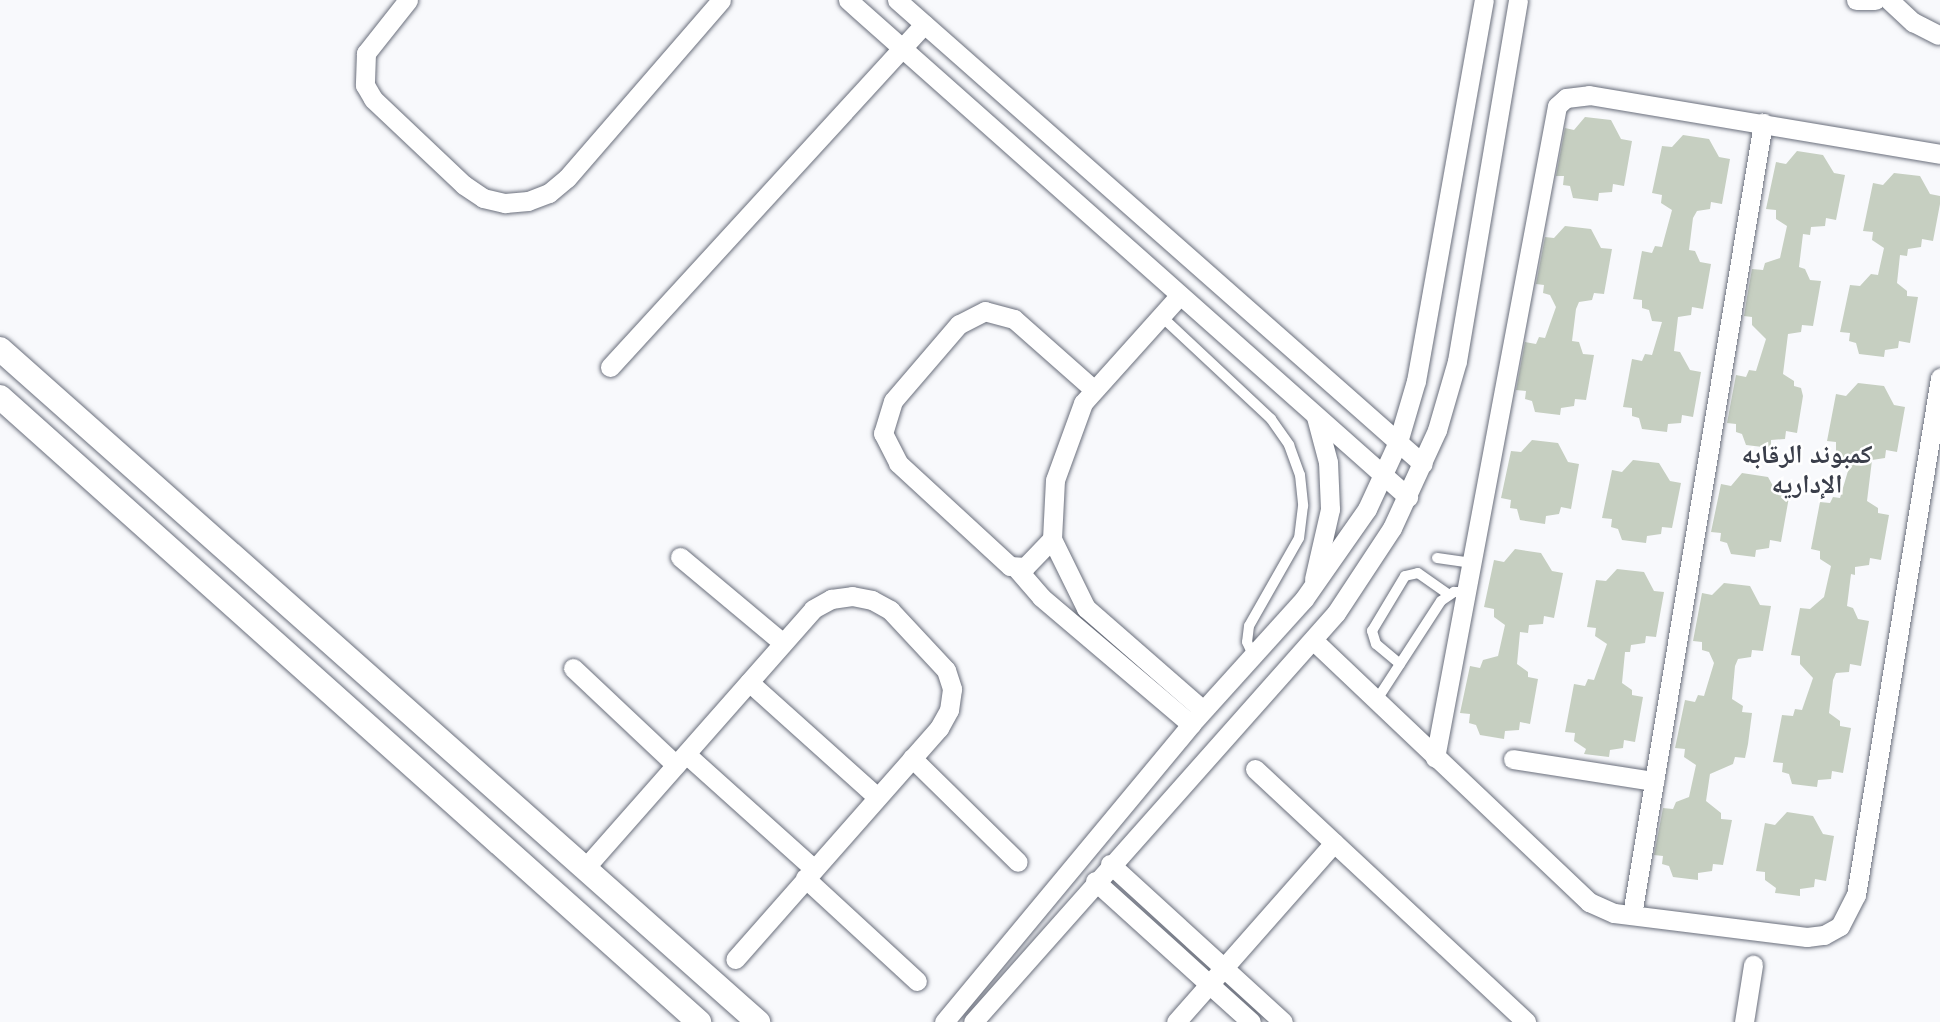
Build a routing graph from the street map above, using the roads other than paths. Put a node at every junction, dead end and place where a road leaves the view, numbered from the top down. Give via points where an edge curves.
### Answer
1 (408, 0) edge
2 (721, 0) edge
3 (848, 0) edge
4 (897, 0) edge
5 (1484, 0) edge
6 (1518, 0) edge
7 (1856, 0) edge
8 (1875, 0) edge
9 (1889, 0) edge
10 (924, 24) junction
11 (1938, 35) dead end
12 (902, 48) junction
13 (1763, 123) junction
14 (1940, 154) edge
15 (1180, 295) junction
16 (1161, 316) junction
17 (0, 349) edge
18 (610, 367) dead end
19 (1940, 378) edge
20 (1092, 388) junction
21 (0, 397) edge
22 (1315, 416) junction
23 (1398, 442) junction
24 (1423, 464) junction
25 (1384, 476) junction
26 (1408, 497) junction
27 (1052, 539) junction
28 (680, 557) dead end
29 (1437, 558) dead end
30 (1471, 563) junction
31 (1017, 569) junction
32 (1457, 593) junction
33 (1304, 599) junction
34 (1313, 640) junction
35 (783, 643) junction
36 (1253, 655) junction
37 (1400, 664) junction
38 (573, 668) dead end
39 (749, 682) junction
40 (1376, 701) junction
41 (1197, 717) junction
42 (433, 733) junction
43 (912, 758) junction
44 (1435, 758) junction
45 (1513, 759) dead end
46 (681, 760) junction
47 (407, 763) junction
48 (1255, 769) dead end
49 (1654, 781) junction
50 (877, 797) junction
51 (1334, 843) junction
52 (1018, 862) dead end
53 (1110, 864) junction
54 (585, 868) junction
55 (809, 873) junction
56 (1095, 881) junction
57 (1632, 915) junction
58 (735, 960) dead end
59 (1753, 965) dead end
60 (1224, 968) junction
61 (917, 981) dead end
62 (1209, 985) junction
63 (699, 1022) edge
64 (758, 1022) edge
65 (944, 1022) edge
66 (973, 1022) edge
67 (1176, 1022) edge
68 (1251, 1022) edge
69 (1283, 1022) edge
70 (1526, 1022) edge
71 (1744, 1022) edge

1 - 2 street via 366,53 365,85 373,99 464,185 483,198 505,203 550,193 567,178
3 - 12 street
4 - 10 street
5 - 23 street via 1422,350
6 - 24 street via 1460,349
7 - 8 street
9 - 11 street via 1913,22
10 - 12 street
10 - 23 street
12 - 15 street
12 - 18 street
13 - 14 street
13 - 30 street via 1577,94 1556,106
13 - 49 street
15 - 16 street
15 - 22 street
16 - 20 street
16 - 36 lane via 1271,419 1289,445 1300,475 1299,538 1249,626 1247,642
17 - 42 street
19 - 57 street via 1851,912 1832,931 1807,937
20 - 27 street via 1060,458
20 - 31 street via 1014,319 985,311 958,324 885,416 886,441 898,463
21 - 47 street
22 - 25 street
22 - 33 street via 1328,462 1330,509 1322,556
23 - 24 street
23 - 25 street
24 - 26 street
25 - 26 street
25 - 33 street via 1349,541
26 - 34 street via 1356,586
27 - 31 street via 1025,567
27 - 41 street via 1086,608
28 - 35 street
29 - 30 lane
30 - 32 street
31 - 41 street via 1041,597
32 - 37 lane
32 - 37 lane via 1418,573 1405,576 1372,631 1373,641
32 - 44 street
33 - 36 street
34 - 40 street
34 - 53 street
35 - 39 street
35 - 43 street via 813,609 831,599 872,600 890,610 946,670 952,690 949,710 939,728
36 - 41 street
37 - 40 lane
38 - 46 street
39 - 46 street
39 - 50 street
40 - 44 street
41 - 65 street
42 - 47 street
42 - 54 street
43 - 50 street
43 - 52 street
44 - 57 street via 1577,894 1601,908
45 - 49 street
46 - 54 street
46 - 55 street
47 - 63 street
48 - 51 street
49 - 57 street
50 - 55 street
51 - 60 street
51 - 70 street
53 - 56 street
53 - 60 street
54 - 64 street
55 - 58 street
55 - 61 street
56 - 62 street
56 - 66 street
59 - 71 street
60 - 62 street
60 - 69 street
62 - 67 street
62 - 68 street

